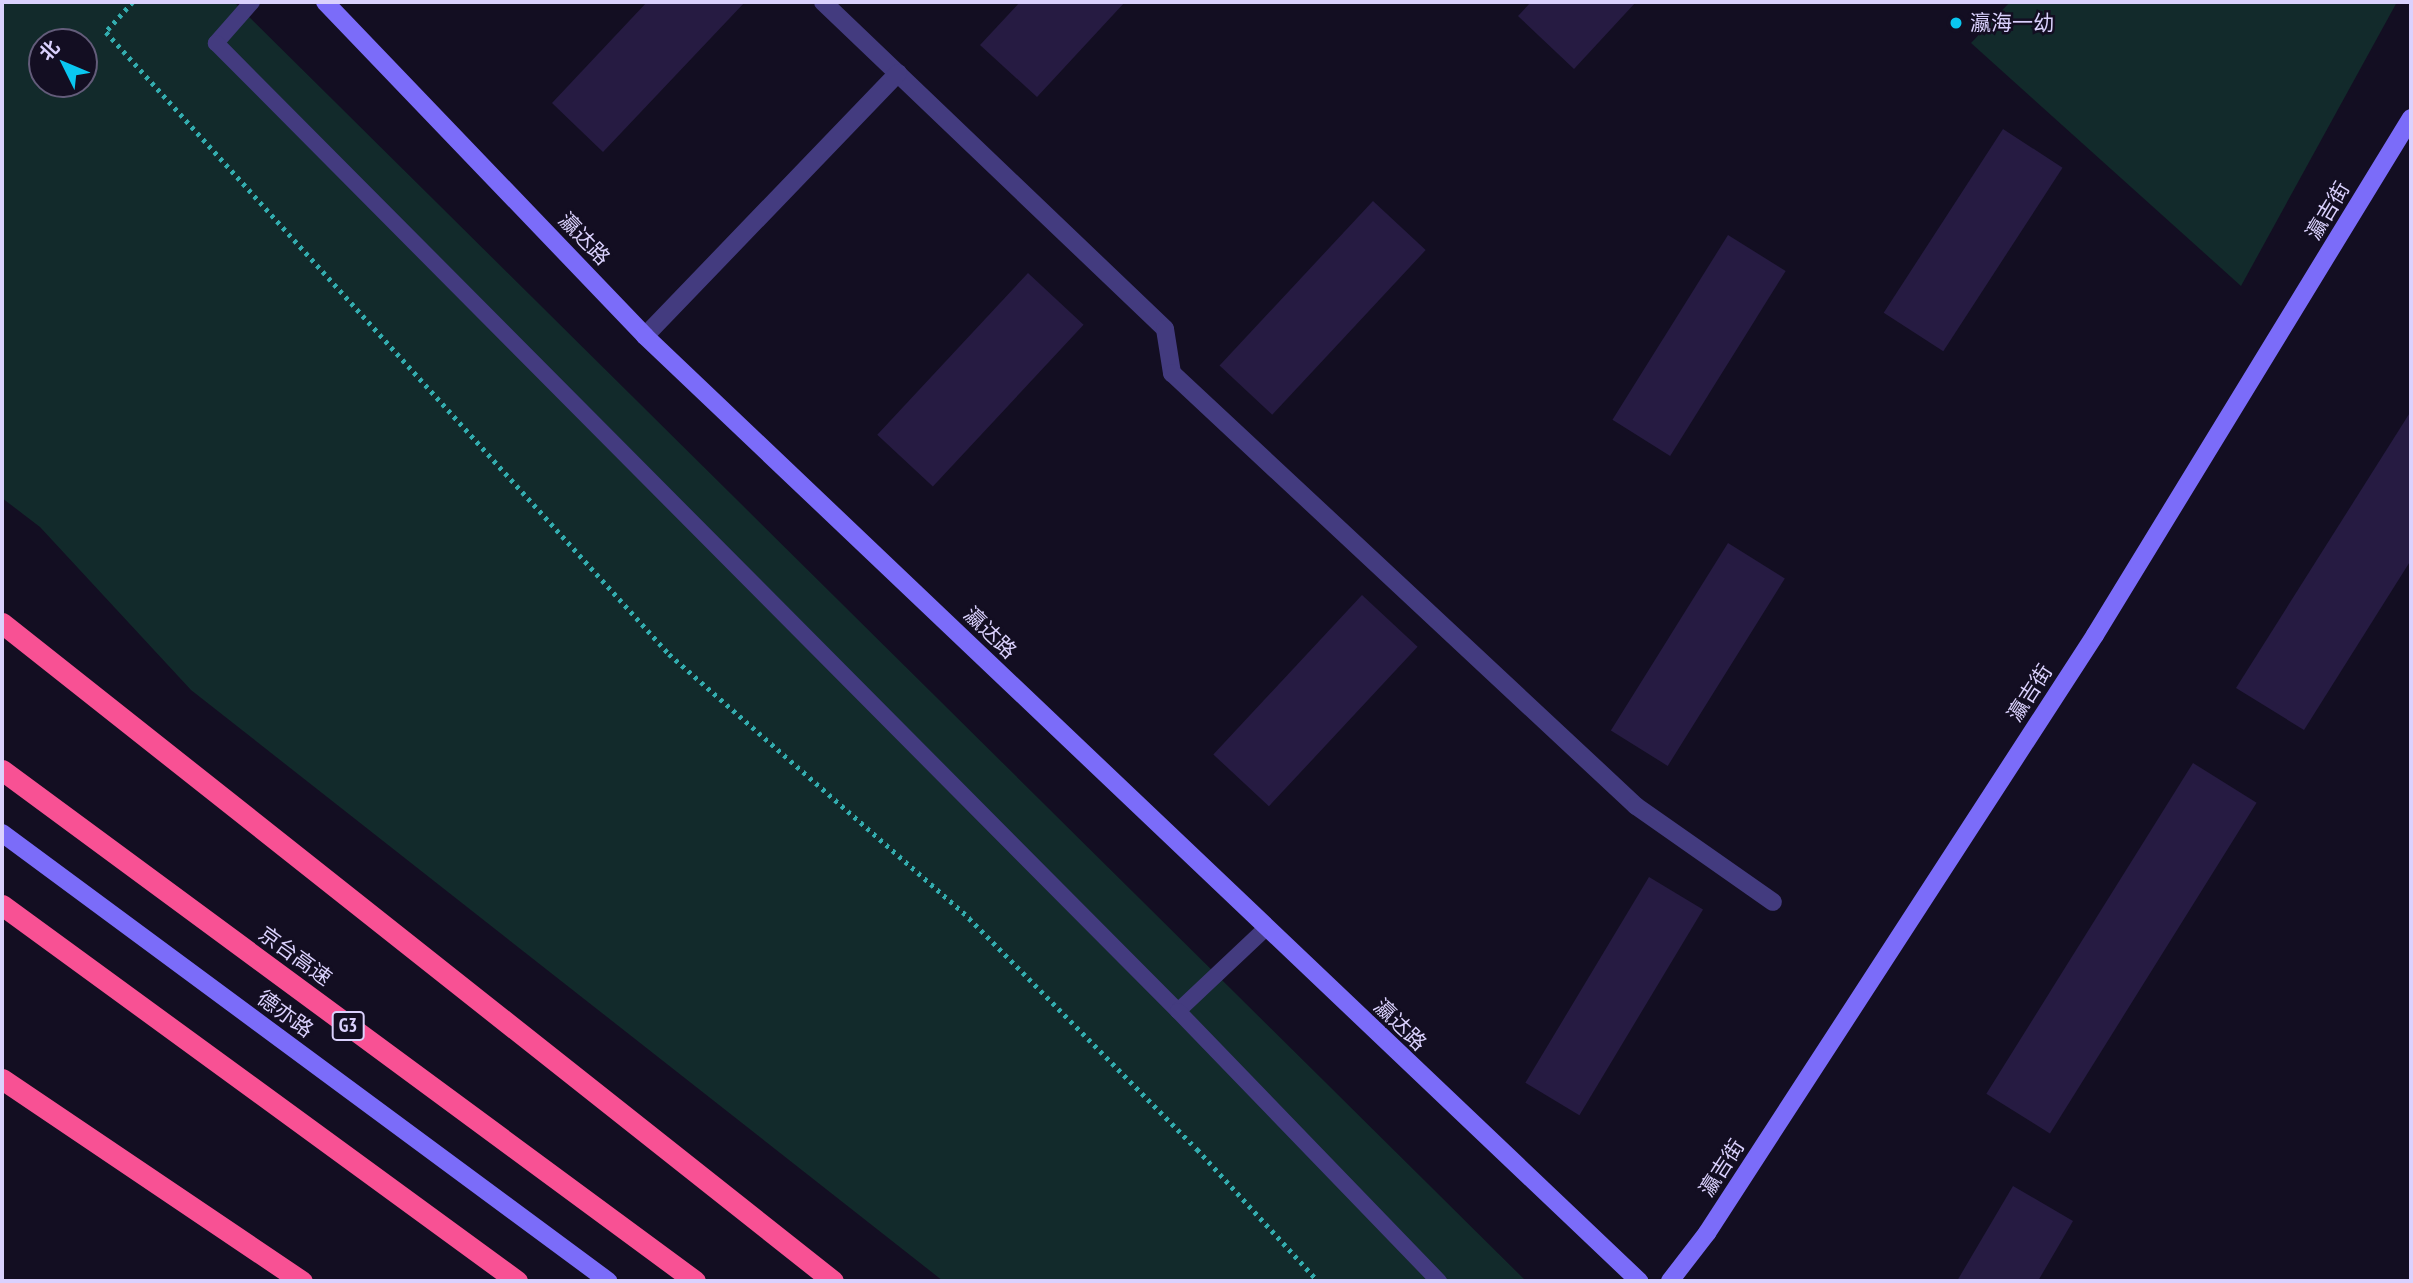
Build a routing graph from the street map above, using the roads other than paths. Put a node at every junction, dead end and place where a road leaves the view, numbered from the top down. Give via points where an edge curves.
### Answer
1 (252, 2) edge
2 (325, 2) edge
3 (823, 2) edge
4 (898, 73) junction
5 (2411, 118) edge
6 (645, 336) junction
7 (2, 623) edge
8 (2, 770) edge
9 (2, 833) edge
10 (1773, 902) dead end
11 (2, 905) edge
12 (1266, 928) junction
13 (1178, 1011) junction
14 (2, 1079) edge
15 (302, 1281) edge
16 (517, 1281) edge
17 (608, 1281) edge
18 (695, 1281) edge
19 (833, 1281) edge
20 (1439, 1281) edge
21 (1639, 1281) edge
22 (1670, 1281) edge

1 - 13 lane via 216,43
2 - 6 street, 瀛达路
3 - 4 street
4 - 6 street
4 - 10 street via 1165,329 1172,373 1636,806
5 - 22 street, 瀛吉街 via 2095,635 1707,1233
6 - 12 street, 瀛达路
7 - 19 highway
8 - 18 highway, 京台高速 / G3
9 - 17 street, 德亦路
11 - 16 highway
12 - 13 lane
12 - 21 street, 瀛达路
13 - 20 lane
14 - 15 highway

